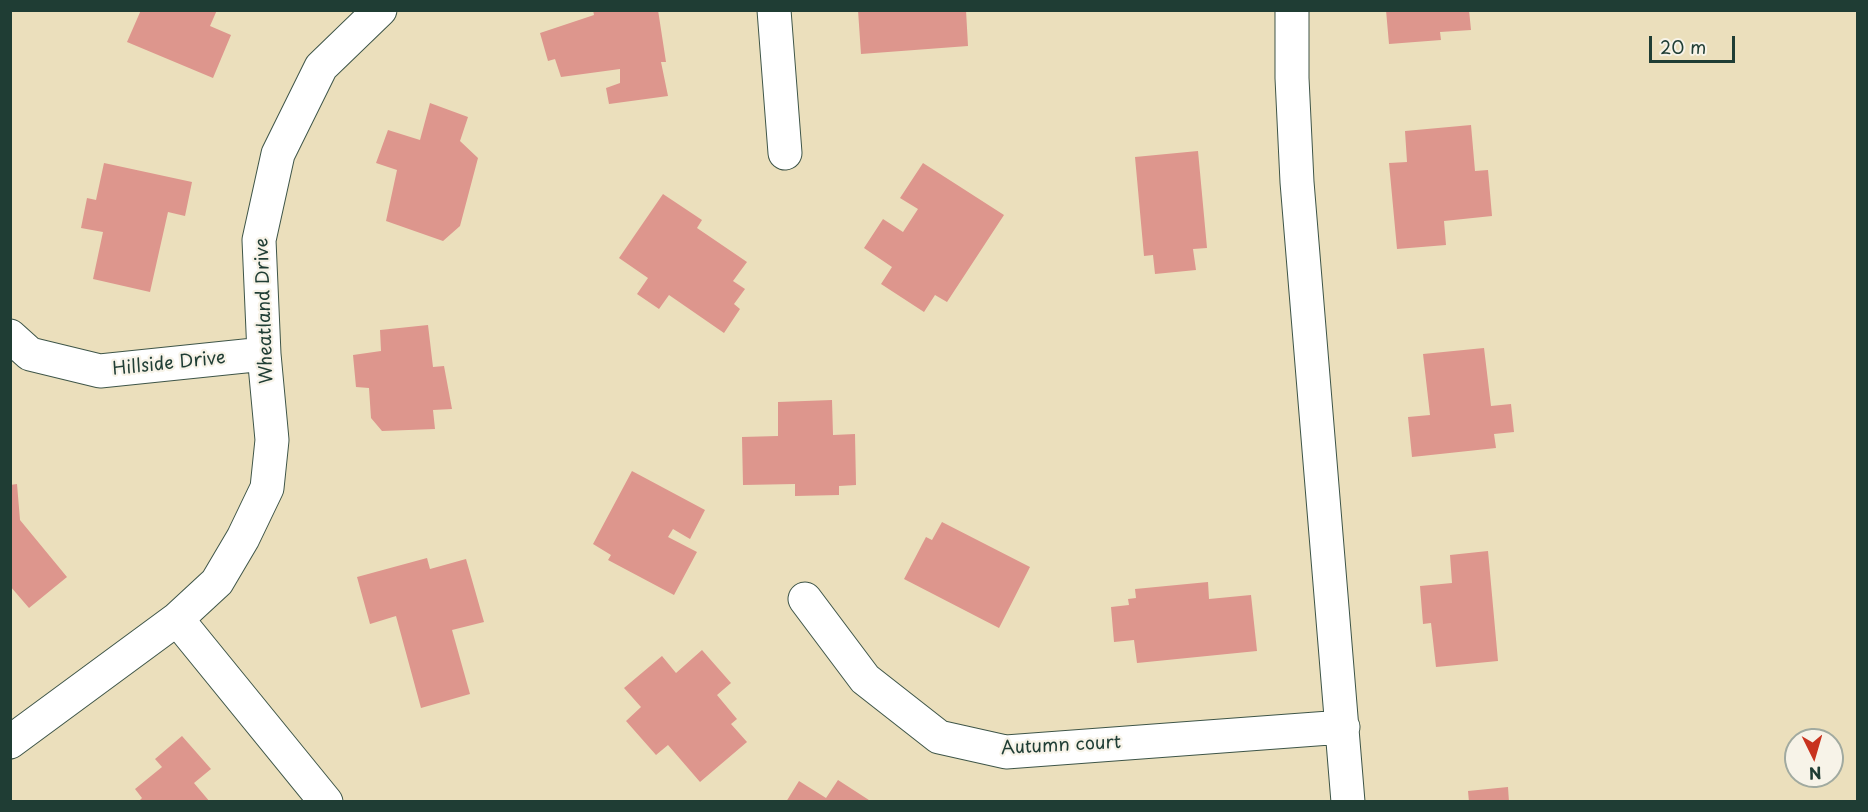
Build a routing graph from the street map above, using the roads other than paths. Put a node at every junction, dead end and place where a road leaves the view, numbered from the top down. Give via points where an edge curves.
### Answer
1 (380, 10) edge
2 (774, 10) edge
3 (1292, 10) edge
4 (785, 153) dead end
5 (10, 336) edge
6 (264, 354) junction
7 (805, 599) dead end
8 (177, 618) junction
9 (1343, 727) junction
10 (10, 742) edge
11 (326, 801) edge
12 (1348, 801) edge

1 - 6 street, Wheatland Drive via 321,67 278,154 259,240
2 - 4 street
3 - 9 street via 1297,182
5 - 6 street, Hillside Drive via 30,354 100,371
6 - 8 street, Wheatland Drive via 272,440 267,488 217,582
7 - 9 street, Autumn court via 865,679 939,737 1006,752
8 - 10 street, Wheatland Drive
8 - 11 street
9 - 12 street

